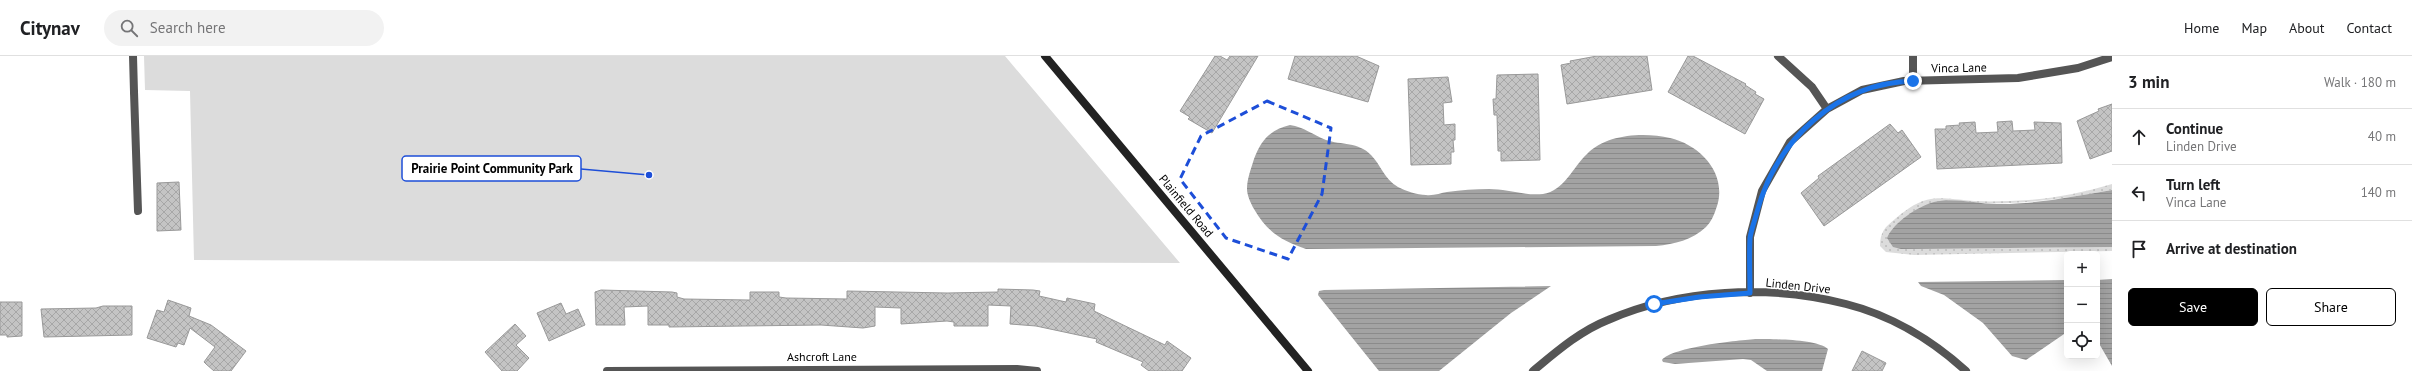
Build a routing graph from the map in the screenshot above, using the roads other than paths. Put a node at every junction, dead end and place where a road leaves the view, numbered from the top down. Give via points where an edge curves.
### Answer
1 (133, 56) edge
2 (1045, 56) edge
3 (1778, 56) edge
4 (1913, 56) edge
5 (2112, 57) edge
6 (1913, 81) junction
7 (1827, 109) junction
8 (138, 211) dead end
9 (1750, 293) junction
10 (607, 371) edge
11 (1037, 371) edge
12 (1308, 371) edge
13 (1533, 371) edge
14 (1966, 371) edge

1 - 8 street
2 - 12 main road, Plainfield Road
3 - 7 street via 1812,87
4 - 6 street
5 - 6 street, Vinca Lane via 2078,68 2018,78
6 - 7 street, Vinca Lane via 1862,90
7 - 9 street, Vinca Lane via 1790,142 1762,191 1750,237
9 - 13 street, Linden Drive via 1676,299 1630,311 1606,320 1580,335
9 - 14 street, Linden Drive via 1824,299 1870,312 1929,342
10 - 11 street, Ashcroft Lane

